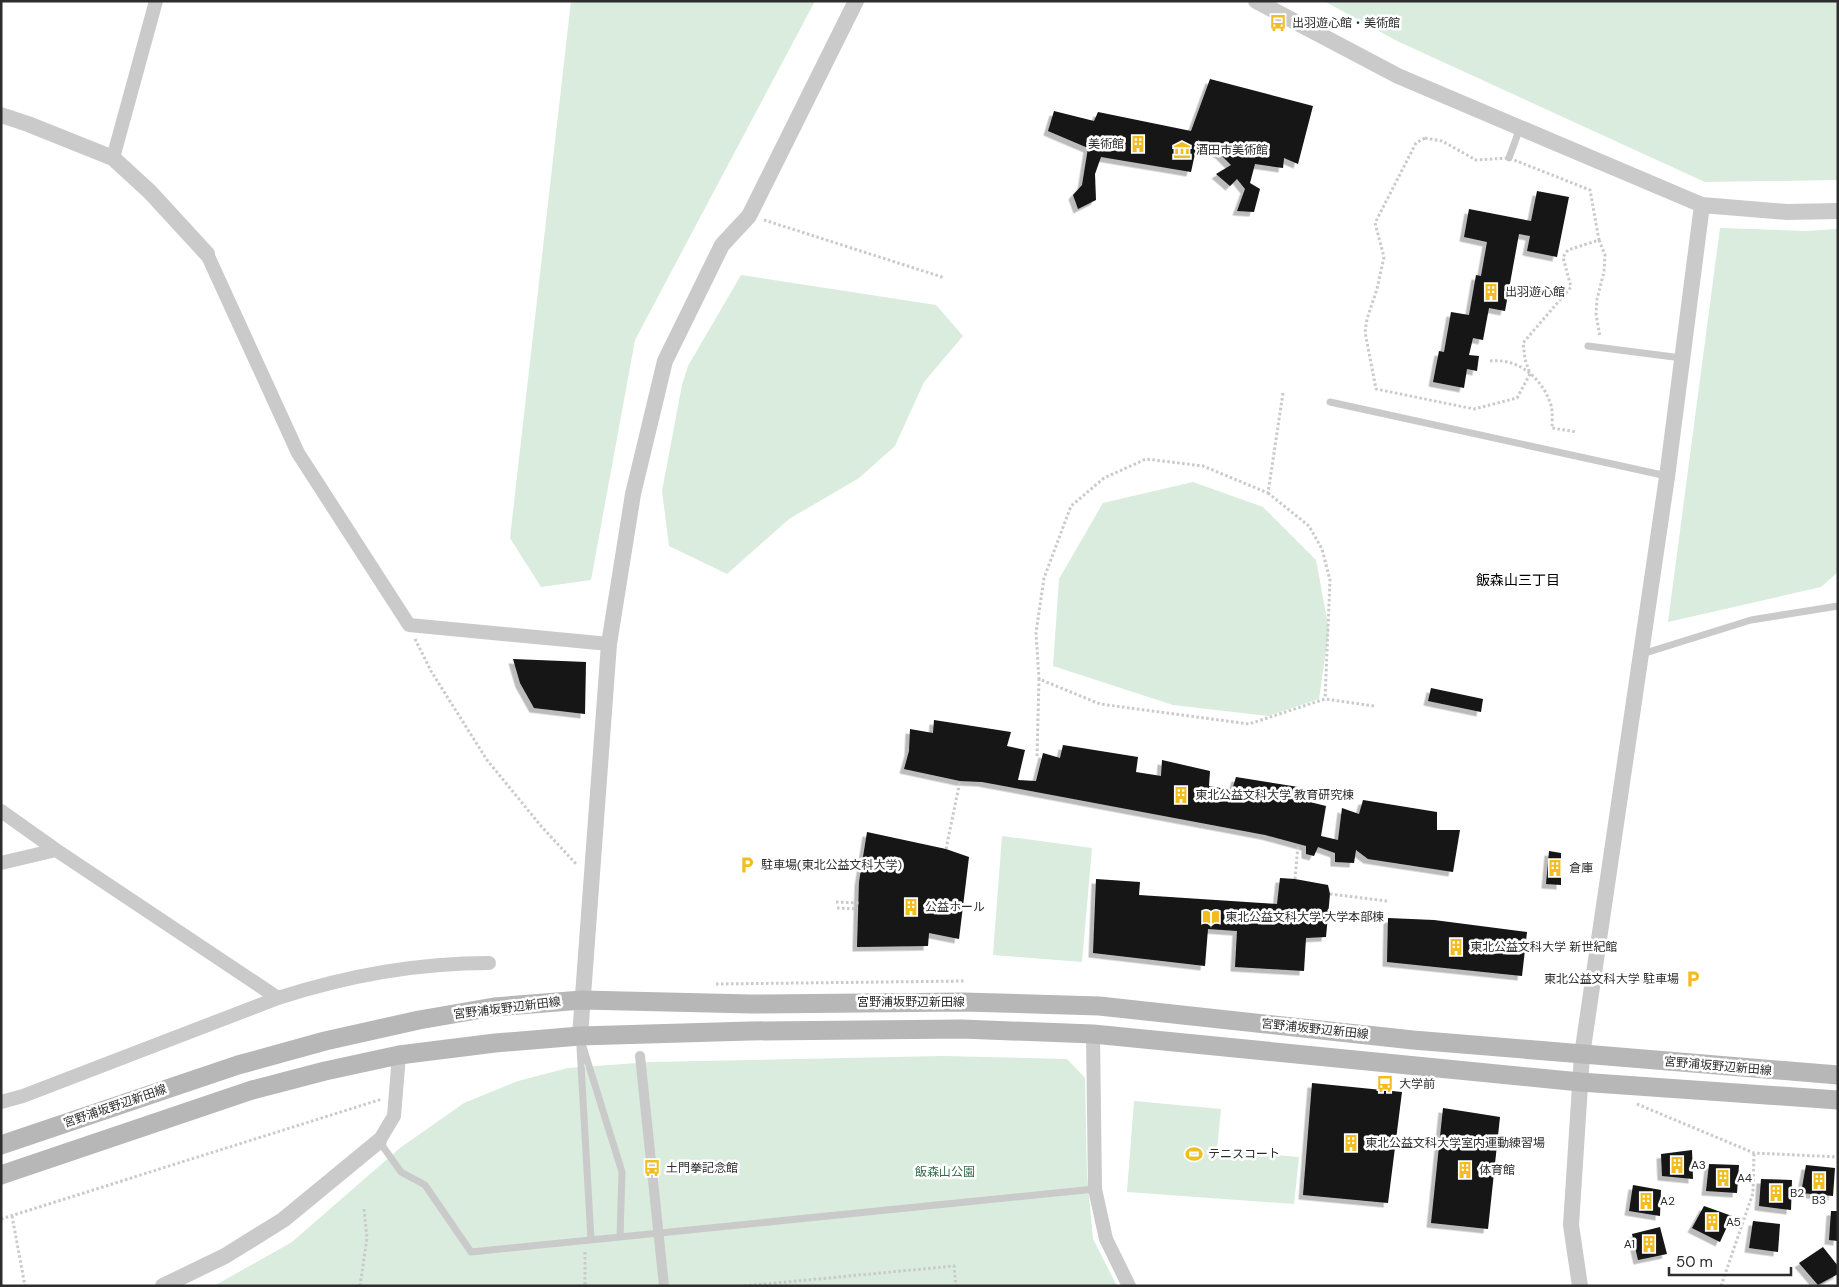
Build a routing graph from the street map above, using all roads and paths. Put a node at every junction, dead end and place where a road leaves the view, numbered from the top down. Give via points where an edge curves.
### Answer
1 (156, 1) edge
2 (856, 1) edge
3 (1256, 1) edge
4 (1, 116) edge
5 (1520, 128) junction
6 (113, 158) junction
7 (1509, 158) junction
8 (1702, 206) junction
9 (1838, 211) edge
10 (749, 216) junction
11 (1599, 240) junction
12 (207, 254) joint
13 (945, 278) dead end
14 (1588, 346) dead end
15 (1603, 348) junction
16 (1682, 358) junction
17 (1490, 361) dead end
18 (1530, 374) junction
19 (1283, 393) dead end
20 (1330, 402) dead end
21 (1577, 432) dead end
22 (1667, 476) junction
23 (1268, 493) junction
24 (1838, 606) edge
25 (409, 625) junction
26 (609, 644) junction
27 (1642, 654) junction
28 (1039, 679) junction
29 (1325, 700) junction
30 (1374, 706) dead end
31 (1036, 756) dead end
32 (960, 781) dead end
33 (1, 811) edge
34 (1298, 844) dead end
35 (946, 849) dead end
36 (56, 850) junction
37 (1, 863) edge
38 (591, 876) junction
39 (1295, 879) dead end
40 (1330, 894) dead end
41 (1387, 901) dead end
42 (836, 902) dead end
43 (859, 903) dead end
44 (837, 908) dead end
45 (858, 909) dead end
46 (489, 962) dead end
47 (966, 981) dead end
48 (708, 984) dead end
49 (278, 998) junction
50 (582, 1000) junction
51 (1094, 1034) junction
52 (580, 1036) junction
53 (399, 1055) junction
54 (1582, 1055) junction
55 (640, 1056) dead end
56 (1838, 1075) edge
57 (1580, 1082) junction
58 (1637, 1086) junction
59 (395, 1095) junction
60 (1838, 1100) edge
61 (1, 1102) edge
62 (379, 1141) junction
63 (1, 1145) edge
64 (1754, 1153) junction
65 (1837, 1158) edge
66 (1, 1175) edge
67 (1095, 1189) junction
68 (364, 1209) dead end
69 (12, 1216) junction
70 (1, 1220) edge
71 (659, 1234) junction
72 (620, 1237) junction
73 (591, 1240) junction
74 (25, 1286) edge
75 (163, 1286) edge
76 (360, 1286) edge
77 (585, 1286) edge
78 (664, 1286) edge
79 (744, 1286) edge
80 (956, 1286) edge
81 (1129, 1286) edge
82 (1580, 1286) edge
83 (1721, 1286) edge

1 - 6 street
2 - 10 street
3 - 5 street via 1398,76
4 - 6 street
5 - 7 lane
5 - 8 street
6 - 12 street via 150,192
7 - 11 path via 1590,190
7 - 18 path via 1476,160 1442,141 1425,138 1416,143 1375,223 1384,257 1366,332 1376,389 1474,409 1517,398
8 - 9 street via 1787,212
8 - 16 street
10 - 13 path
10 - 26 street via 722,246 665,361 633,494
11 - 15 path via 1605,255 1596,314
11 - 18 path via 1568,250 1562,256 1571,287 1523,343
12 - 25 street via 298,453
14 - 15 lane
15 - 16 lane
16 - 22 street
17 - 18 path via 1502,359 1519,365
18 - 21 path via 1540,382 1551,406 1552,428
19 - 23 path
20 - 22 lane
22 - 27 street
23 - 28 path via 1203,466 1146,459 1104,478 1072,506 1044,578 1036,633
23 - 29 path via 1309,526 1322,549 1330,580
24 - 27 lane via 1751,620
25 - 26 street
25 - 38 path via 431,672 487,760 572,860
26 - 38 street
27 - 54 street
28 - 29 path via 1100,704 1249,724
28 - 31 path
29 - 30 path
32 - 35 path
33 - 36 street
34 - 39 path
36 - 37 street
36 - 49 street
38 - 50 street
40 - 41 path
42 - 43 path
44 - 45 path
46 - 49 street via 389,970
47 - 48 path
49 - 61 street
50 - 52 street
50 - 54 main road, 宮野浦坂野辺新田線 via 1099,1006
50 - 63 main road, 宮野浦坂野辺新田線 via 494,1007 325,1041 238,1065
51 - 52 main road, 宮野浦坂野辺新田線 via 962,1029
51 - 57 main road, 宮野浦坂野辺新田線
51 - 67 street
52 - 53 main road, 宮野浦坂野辺新田線
52 - 72 lane via 622,1172
52 - 73 lane
53 - 59 street
53 - 66 main road, 宮野浦坂野辺新田線 via 252,1090
54 - 56 main road, 宮野浦坂野辺新田線
54 - 57 street
55 - 71 street
57 - 58 main road, 宮野浦坂野辺新田線
57 - 82 street via 1571,1225
58 - 60 main road, 宮野浦坂野辺新田線
58 - 64 path via 1637,1104
59 - 62 street via 394,1116
59 - 69 path
62 - 73 lane via 402,1172 425,1185 470,1252
62 - 75 street via 283,1220 225,1256
64 - 65 path
64 - 83 path via 1753,1193
67 - 71 lane
67 - 81 street via 1106,1239
68 - 76 path via 367,1238
69 - 70 path
69 - 74 path
71 - 72 lane
71 - 78 street
72 - 73 lane
73 - 77 path via 584,1254
79 - 80 path via 954,1266

